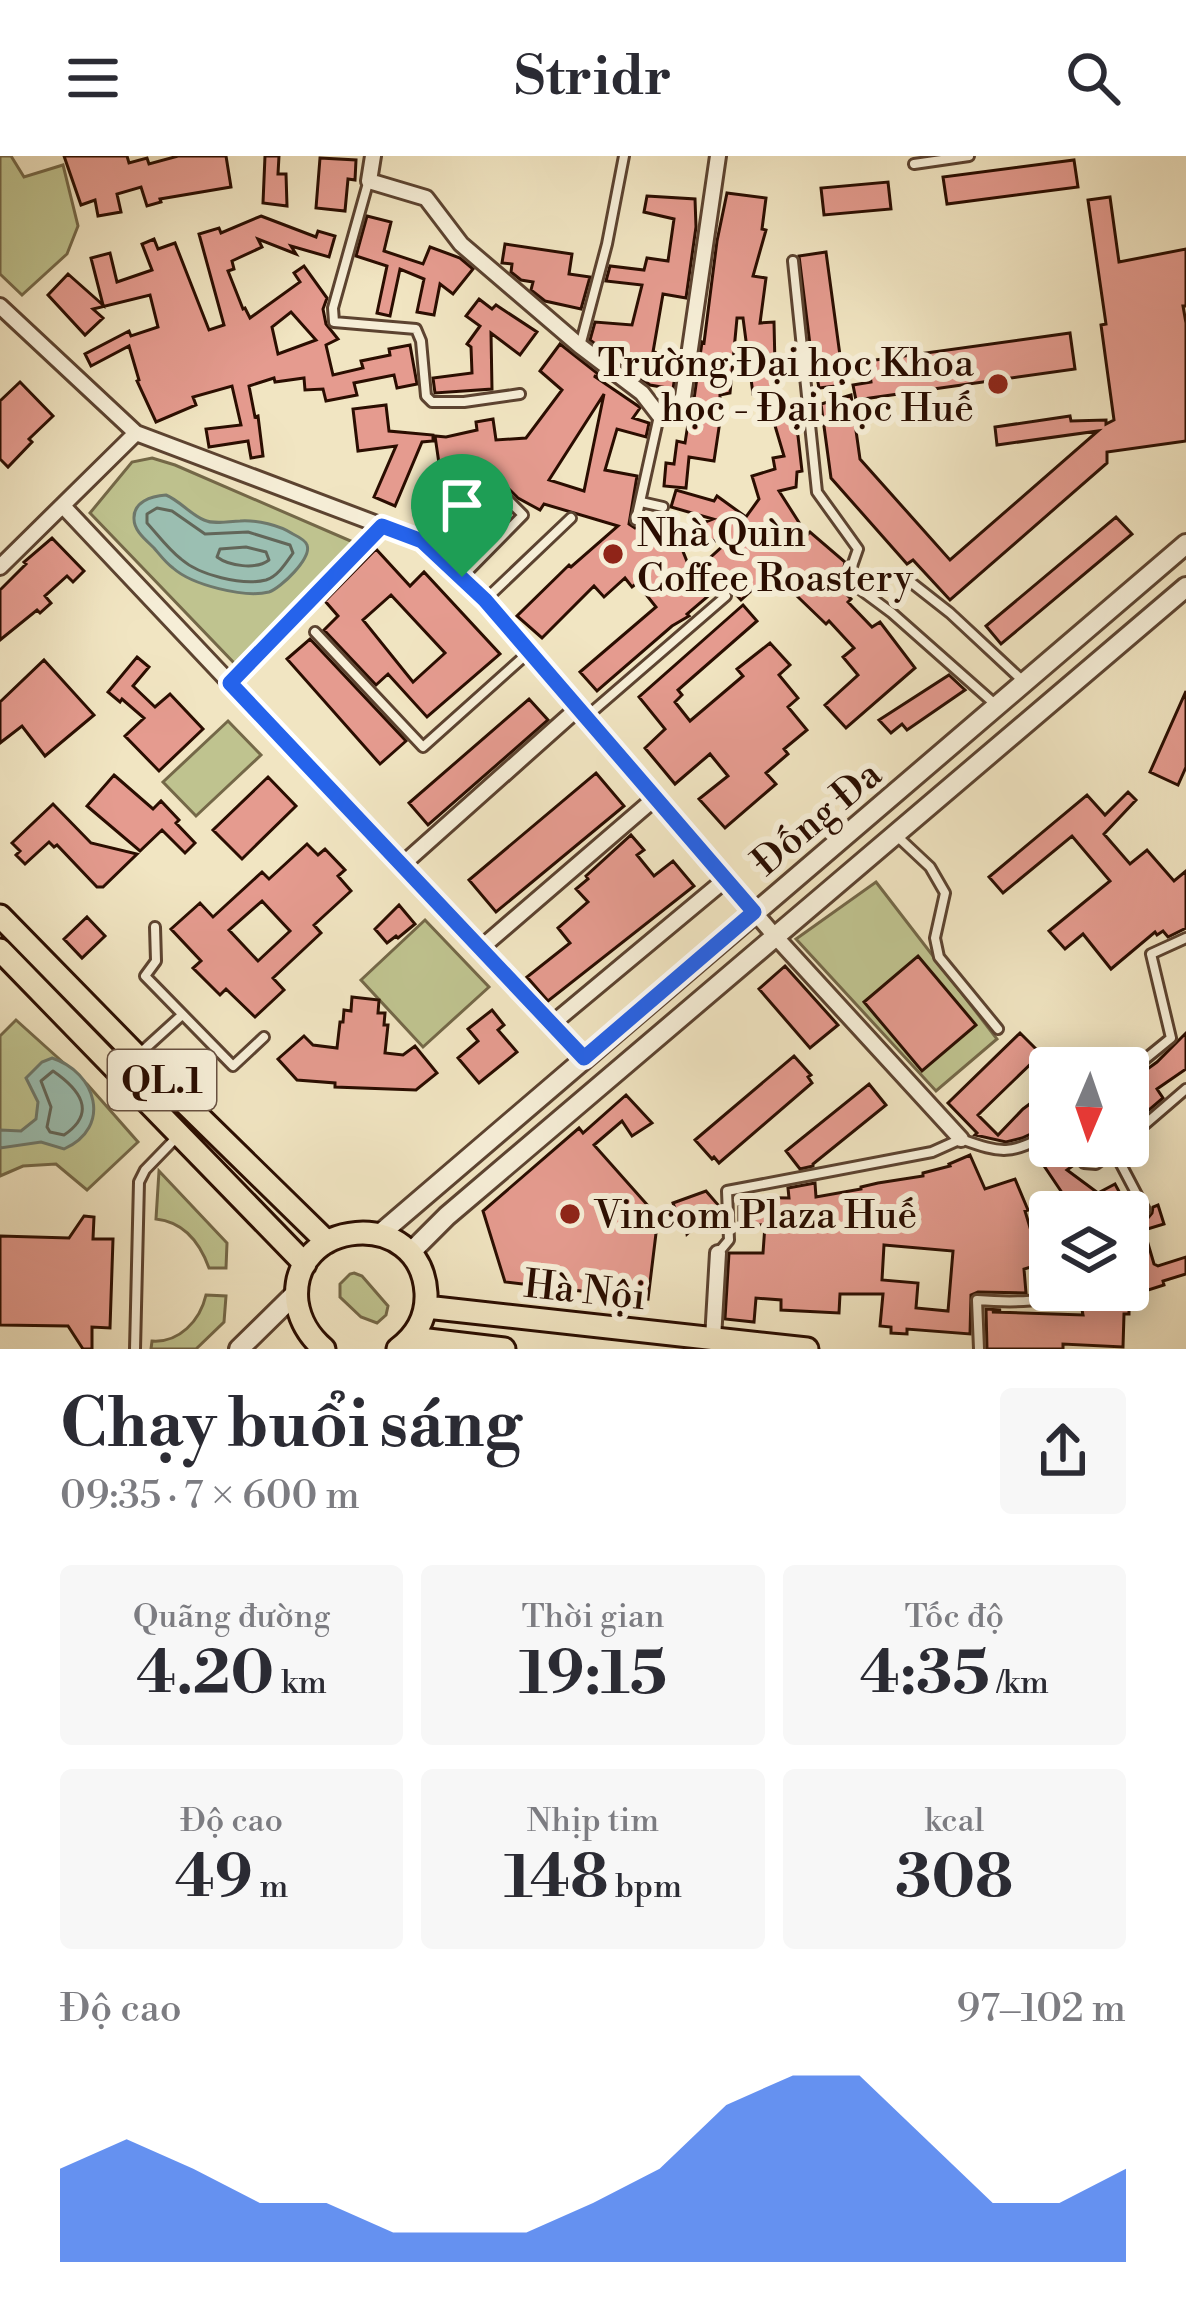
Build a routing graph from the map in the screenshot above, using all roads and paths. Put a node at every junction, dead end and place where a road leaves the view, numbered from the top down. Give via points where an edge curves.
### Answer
1 (373, 156) edge
2 (624, 156) edge
3 (718, 156) edge
4 (969, 156) edge
5 (914, 164) dead end
6 (369, 181) junction
7 (793, 261) dead end
8 (0, 306) edge
9 (580, 346) junction
10 (520, 394) dead end
11 (659, 415) junction
12 (136, 433) junction
13 (498, 490) dead end
14 (641, 502) junction
15 (63, 506) junction
16 (663, 507) dead end
17 (571, 518) dead end
18 (636, 520) dead end
19 (382, 526) junction
20 (1186, 544) edge
21 (0, 567) edge
22 (462, 577) junction
23 (908, 580) dead end
24 (1186, 586) edge
25 (726, 596) dead end
26 (485, 600) junction
27 (315, 632) dead end
28 (529, 652) junction
29 (1024, 682) junction
30 (230, 683) junction
31 (997, 706) junction
32 (581, 713) junction
33 (654, 799) junction
34 (895, 834) junction
35 (402, 865) junction
36 (726, 879) junction
37 (754, 912) junction
38 (0, 916) edge
39 (155, 927) dead end
40 (774, 935) junction
41 (1186, 938) edge
42 (481, 948) junction
43 (0, 950) edge
44 (182, 1015) junction
45 (552, 1024) junction
46 (998, 1029) dead end
47 (264, 1037) dead end
48 (137, 1056) junction
49 (1149, 1056) edge
50 (584, 1058) junction
51 (1186, 1090) edge
52 (1149, 1121) edge
53 (179, 1134) junction
54 (961, 1139) junction
55 (1029, 1145) edge
56 (380, 1234) junction
57 (327, 1242) junction
58 (410, 1253) junction
59 (718, 1253) joint
60 (305, 1264) junction
61 (296, 1293) junction
62 (1029, 1303) edge
63 (426, 1307) junction
64 (712, 1339) junction
65 (405, 1344) edge
66 (311, 1346) edge
67 (135, 1349) edge
68 (239, 1349) edge
69 (504, 1349) edge
70 (807, 1349) edge
71 (979, 1349) edge

1 - 6 street
2 - 9 lane
3 - 11 street via 683,397
4 - 5 lane
6 - 9 street via 426,198 461,244
6 - 10 lane via 334,322 416,329 433,402
7 - 31 lane via 817,492 858,549 853,580
8 - 12 street
9 - 11 street
11 - 14 lane
12 - 15 street
12 - 19 street
13 - 22 lane via 523,515
14 - 16 lane
14 - 18 lane
15 - 21 street
15 - 30 street
17 - 26 lane
19 - 22 street via 422,541
19 - 30 street
20 - 29 street, Đống Đa
22 - 26 street
23 - 29 lane
24 - 34 street, Đống Đa
25 - 32 lane
26 - 28 street
27 - 28 lane via 423,747
28 - 32 street
29 - 31 street, Đống Đa
30 - 35 street
31 - 37 street, Đống Đa
32 - 33 street
32 - 35 street
33 - 36 street
33 - 42 street
34 - 40 street, Đống Đa
34 - 46 lane via 945,893 939,957
35 - 42 street
36 - 37 street
36 - 45 street
37 - 40 street
37 - 50 street, Đống Đa
38 - 48 main road, QL.1
39 - 44 lane via 156,961 145,976
40 - 54 street
40 - 58 street, Đống Đa
41 - 49 lane via 1151,954 1172,1038
42 - 45 street
43 - 53 main road, QL.1
44 - 47 lane via 233,1066
44 - 48 lane
45 - 50 street
48 - 57 main road, QL.1
50 - 56 street, Đống Đa
51 - 52 lane
53 - 60 main road, QL.1
53 - 67 lane via 139,1182
54 - 55 lane via 1004,1152
54 - 59 lane via 932,1152 727,1192 729,1240
56 - 57 main road
56 - 58 main road
57 - 60 main road
58 - 63 main road
59 - 64 street
60 - 61 main road
61 - 66 main road
61 - 68 street
62 - 71 lane via 977,1300
63 - 64 main road, Hà Nội
63 - 65 main road
64 - 70 main road, Hà Nội
65 - 69 main road, Hà Nội

